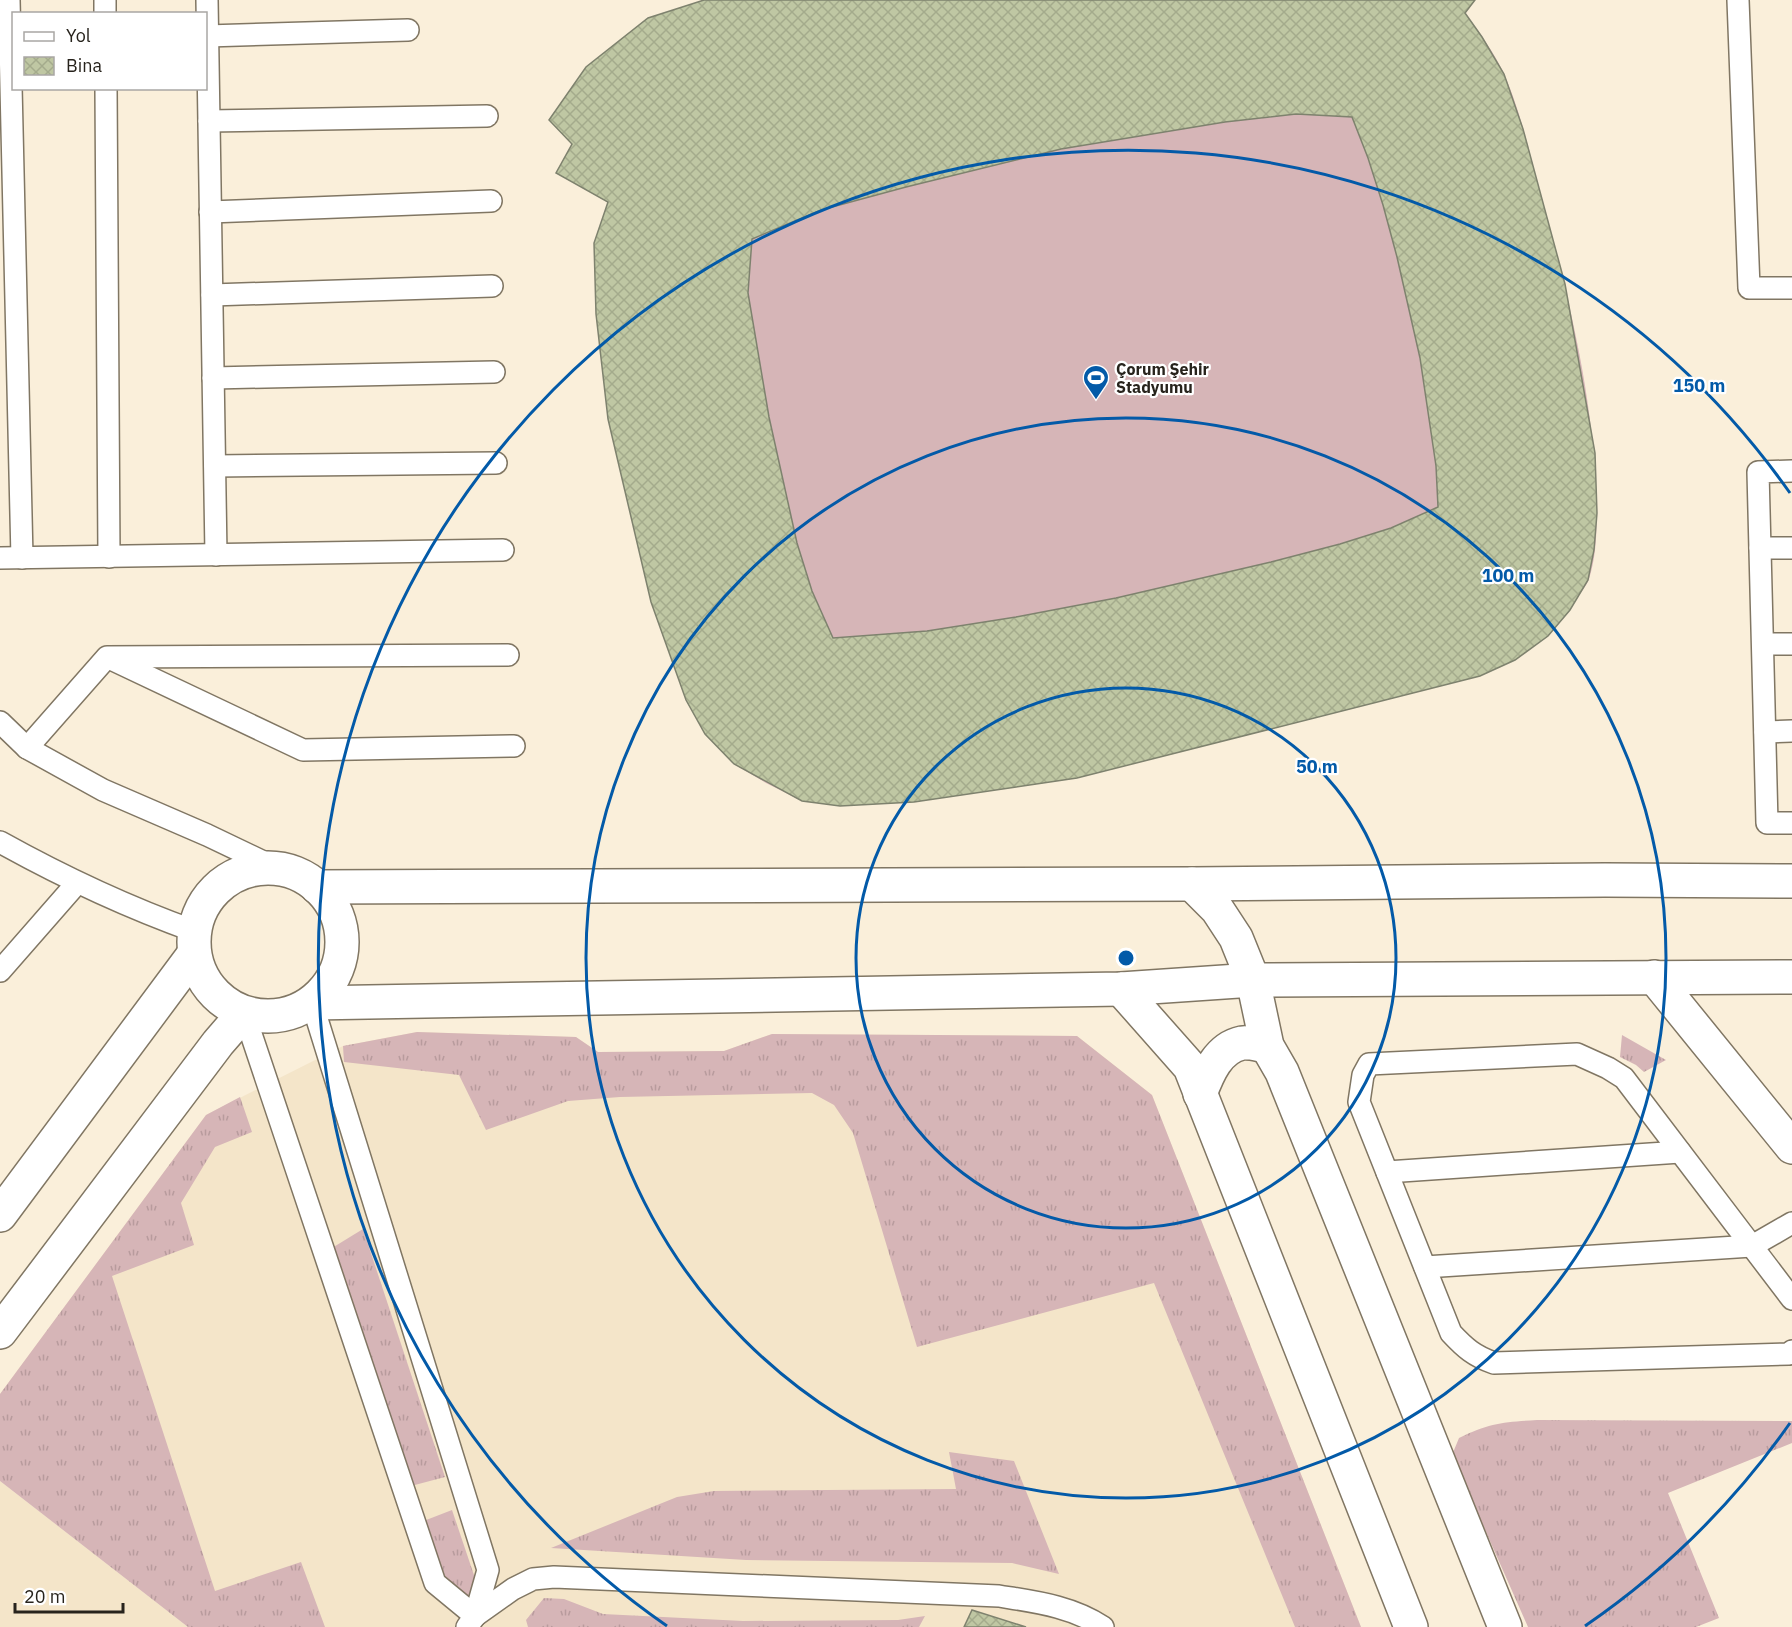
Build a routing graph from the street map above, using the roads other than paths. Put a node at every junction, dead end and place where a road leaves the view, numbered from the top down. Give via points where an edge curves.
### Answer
1 (9, 0) edge
2 (207, 0) edge
3 (1738, 0) edge
4 (408, 30) dead end
5 (207, 36) junction
6 (105, 90) edge
7 (487, 116) dead end
8 (209, 122) junction
9 (491, 201) dead end
10 (210, 212) junction
11 (492, 286) dead end
12 (1792, 288) edge
13 (212, 295) junction
14 (494, 372) dead end
15 (213, 378) junction
16 (496, 463) dead end
17 (215, 465) junction
18 (1792, 471) edge
19 (1760, 548) junction
20 (1792, 548) edge
21 (503, 550) dead end
22 (216, 555) junction
23 (109, 556) junction
24 (0, 558) edge
25 (22, 558) junction
26 (1763, 644) junction
27 (1792, 644) edge
28 (508, 655) dead end
29 (107, 657) junction
30 (0, 722) edge
31 (1792, 731) edge
32 (1765, 732) junction
33 (514, 746) dead end
34 (27, 748) junction
35 (1792, 823) edge
36 (0, 842) edge
37 (276, 868) junction
38 (1792, 881) edge
39 (77, 883) junction
40 (1192, 884) junction
41 (317, 886) junction
42 (194, 943) junction
43 (0, 971) edge
44 (1792, 976) edge
45 (1654, 977) junction
46 (1253, 981) junction
47 (1121, 990) junction
48 (312, 1002) junction
49 (244, 1013) junction
50 (1267, 1047) junction
51 (1200, 1094) junction
52 (1792, 1147) edge
53 (1680, 1152) junction
54 (1388, 1172) junction
55 (0, 1215) edge
56 (1792, 1223) edge
57 (1752, 1246) junction
58 (1425, 1267) junction
59 (1792, 1299) edge
60 (0, 1332) edge
61 (1792, 1350) edge
62 (471, 1621) edge
63 (1103, 1627) edge
64 (1411, 1627) edge
65 (1505, 1627) edge

1 - 25 lane
2 - 5 lane
3 - 12 lane via 1749,288
4 - 5 lane
5 - 8 lane
6 - 23 lane
7 - 8 lane
8 - 10 lane
9 - 10 lane
10 - 13 lane
11 - 13 lane
13 - 15 lane
14 - 15 lane
15 - 17 lane
16 - 17 lane
17 - 22 lane
18 - 19 lane via 1758,472
19 - 20 lane
19 - 26 lane
21 - 22 lane
22 - 23 lane
23 - 25 lane
24 - 25 lane
26 - 27 lane
26 - 32 lane
28 - 29 lane
29 - 33 lane via 303,750
29 - 34 lane
30 - 34 lane
31 - 32 lane
32 - 35 lane via 1767,823
34 - 37 lane via 103,790
36 - 39 lane
37 - 41 street via 298,874
37 - 42 street via 253,869 232,877 214,891 201,909
38 - 40 street
39 - 42 lane
39 - 43 lane
40 - 41 street
40 - 46 street via 1217,909 1236,938
41 - 48 street via 331,903 340,924 342,945 338,967 328,987
42 - 49 street via 200,973 211,990
42 - 55 street
44 - 45 street
45 - 46 street
45 - 52 street
46 - 47 street
46 - 50 street
47 - 48 street
47 - 51 street via 1190,1067
48 - 49 street via 291,1013 267,1017
48 - 62 lane via 488,1570
49 - 60 street
49 - 62 lane via 435,1583
50 - 51 street via 1244,1043 1228,1049 1216,1060
50 - 65 street via 1282,1072
51 - 64 street
53 - 54 lane
53 - 54 lane via 1623,1078 1577,1054 1369,1064 1363,1075 1359,1102
53 - 57 lane
54 - 58 lane
56 - 57 lane
57 - 58 lane
57 - 59 lane
58 - 61 lane via 1451,1333 1478,1358 1494,1363 1789,1354
62 - 63 lane via 513,1589 532,1579 554,1577 999,1596 1052,1604

